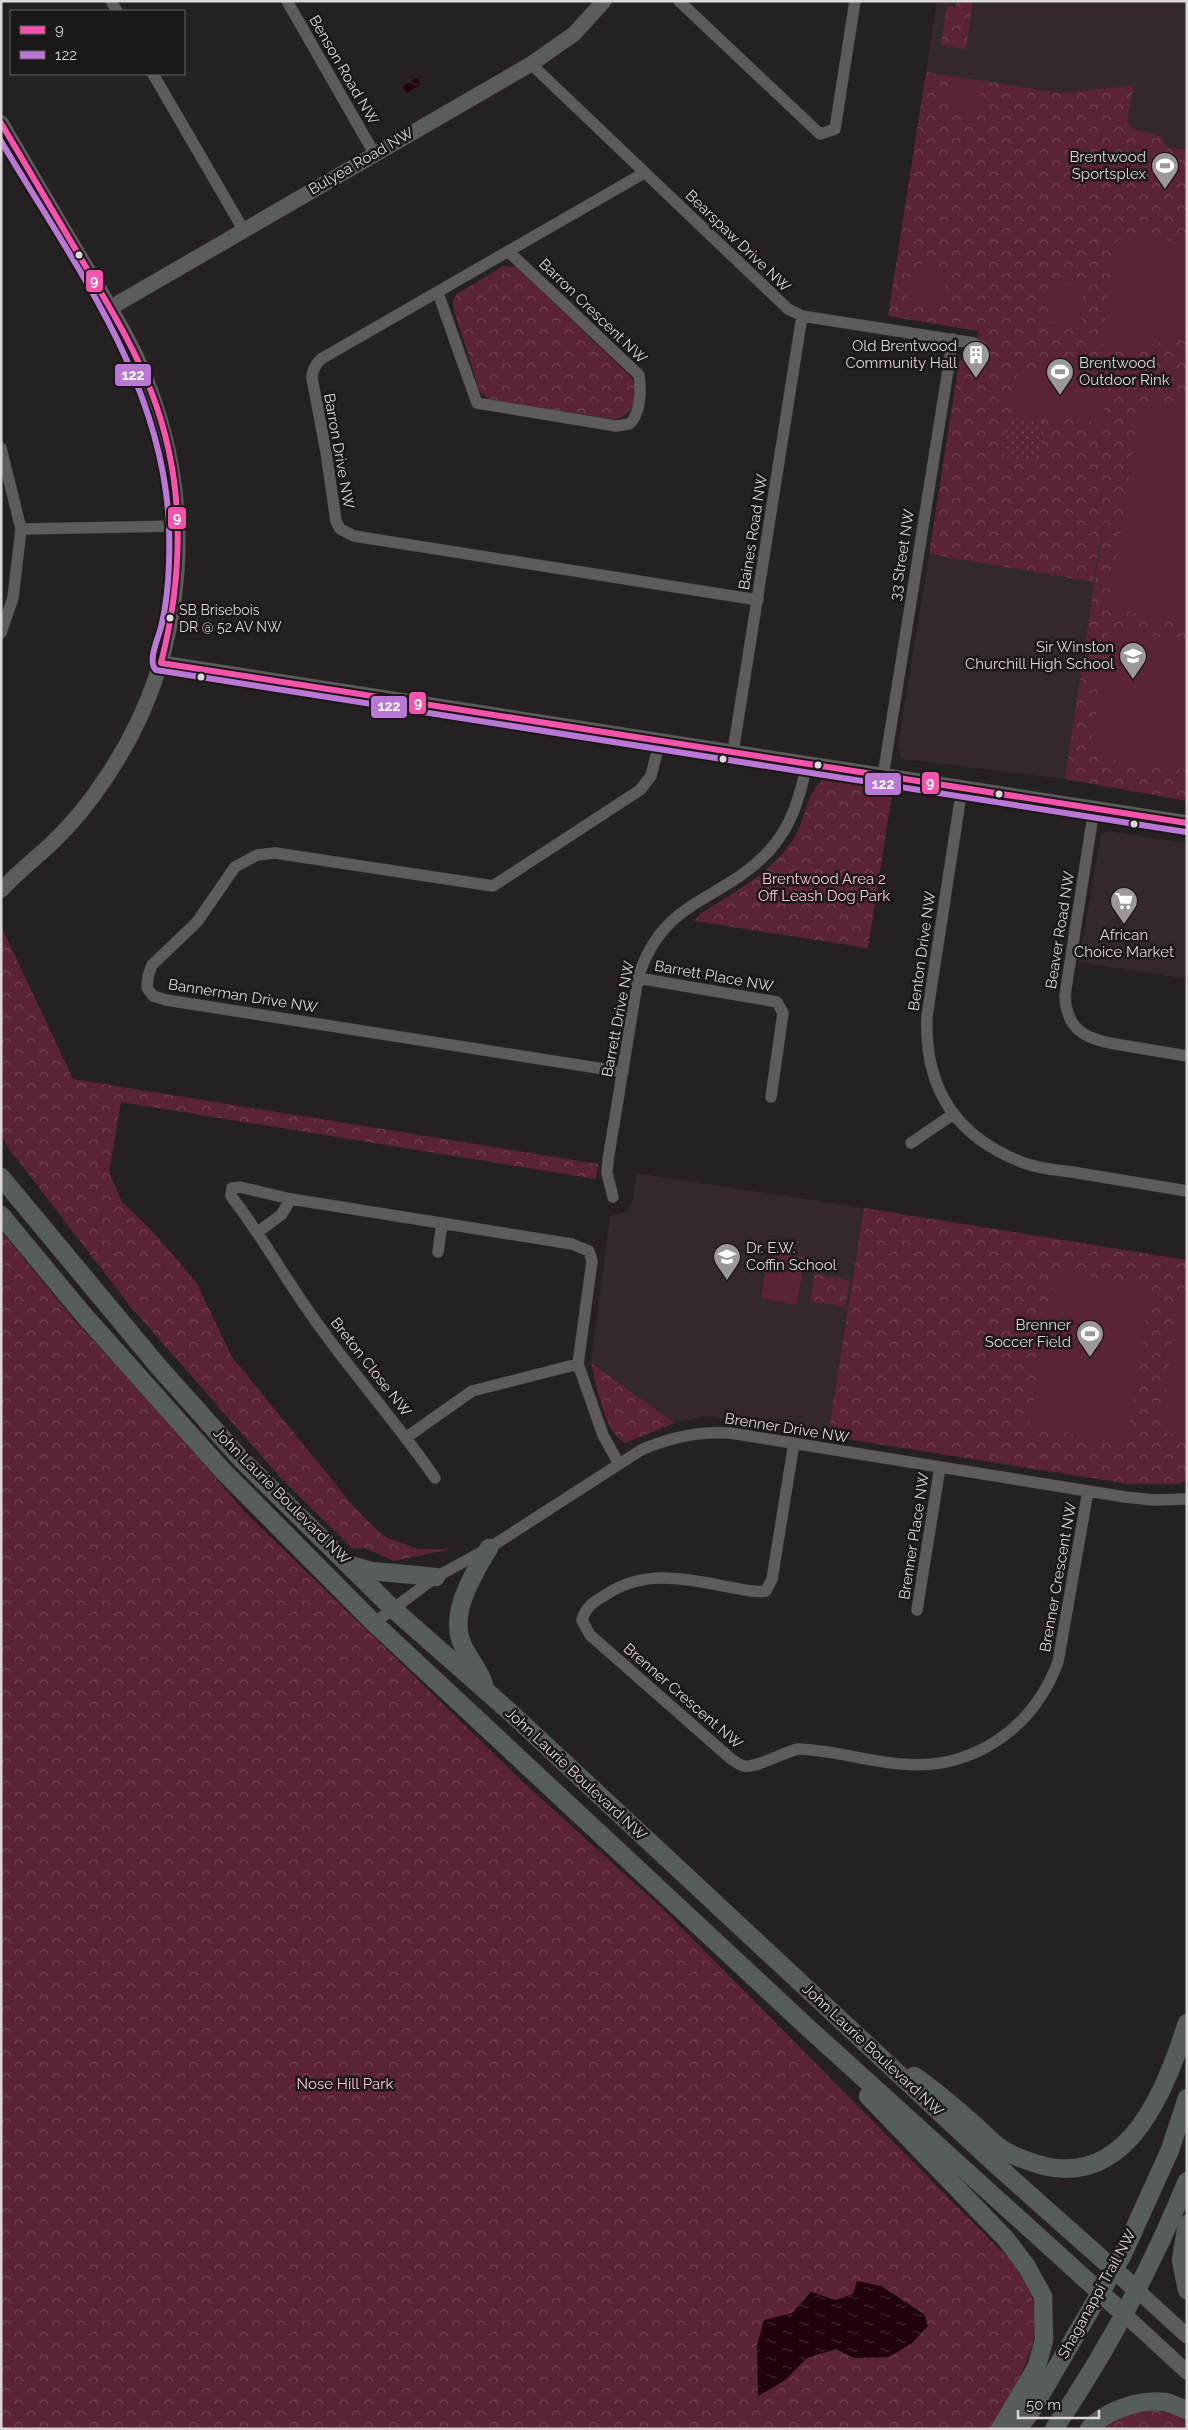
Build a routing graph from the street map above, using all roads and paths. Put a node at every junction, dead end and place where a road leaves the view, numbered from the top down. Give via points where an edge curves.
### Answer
1 (287, 1) edge
2 (604, 1) edge
3 (679, 1) edge
4 (855, 1) edge
5 (531, 64) junction
6 (154, 75) edge
7 (1, 123) edge
8 (374, 153) junction
9 (644, 173) junction
10 (243, 230) junction
11 (509, 252) junction
12 (438, 293) junction
13 (110, 308) junction
14 (802, 316) junction
15 (952, 339) junction
16 (974, 342) dead end
17 (1, 448) edge
18 (178, 526) junction
19 (21, 528) junction
20 (758, 600) junction
21 (1, 632) edge
22 (161, 663) junction
23 (660, 740) junction
24 (733, 752) junction
25 (807, 764) junction
26 (883, 776) junction
27 (962, 788) junction
28 (1094, 809) junction
29 (1187, 823) edge
30 (8, 878) edge
31 (1, 890) edge
32 (638, 978) junction
33 (1187, 1056) edge
34 (622, 1072) junction
35 (771, 1097) dead end
36 (952, 1115) junction
37 (911, 1143) dead end
38 (1, 1163) edge
39 (1, 1177) edge
40 (1187, 1191) edge
41 (613, 1197) dead end
42 (291, 1199) junction
43 (1, 1215) edge
44 (36, 1218) junction
45 (442, 1223) junction
46 (258, 1232) junction
47 (438, 1252) dead end
48 (578, 1364) junction
49 (407, 1437) junction
50 (794, 1444) junction
51 (619, 1464) junction
52 (940, 1467) junction
53 (435, 1478) dead end
54 (1088, 1491) junction
55 (1187, 1499) edge
56 (489, 1548) junction
57 (348, 1564) junction
58 (436, 1577) junction
59 (392, 1608) junction
60 (917, 1610) dead end
61 (374, 1623) junction
62 (485, 1691) junction
63 (1187, 2023) edge
64 (804, 2025) junction
65 (875, 2051) junction
66 (1187, 2098) edge
67 (1187, 2181) edge
68 (1187, 2224) edge
69 (1114, 2271) junction
70 (1187, 2290) edge
71 (1138, 2291) junction
72 (1101, 2293) junction
73 (1125, 2314) junction
74 (1187, 2336) edge
75 (1187, 2372) edge
76 (1187, 2410) edge
77 (1000, 2429) edge
78 (1018, 2429) edge
79 (1054, 2429) edge
80 (1089, 2429) edge

1 - 8 street, Benson Road NW
2 - 5 street, Bulyea Road NW via 574,34
3 - 4 street via 820,134 835,129
5 - 8 street, Bulyea Road NW
5 - 9 street, Bearspaw Drive NW
6 - 10 street
7 - 13 street
8 - 10 street, Bulyea Road NW
9 - 11 street, Barron Drive NW
9 - 14 street, Bearspaw Drive NW via 772,295
10 - 13 street, Bulyea Road NW
11 - 12 street, Barron Drive NW
11 - 12 street, Barron Crescent NW via 639,375 636,416 629,424 616,426 478,404
12 - 20 street, Barron Drive NW via 321,359 312,371 336,522 340,528 354,536
13 - 18 street via 136,356 153,398 166,440
14 - 15 street, Bearspaw Drive NW
14 - 20 street, Baines Road NW
15 - 16 street, Bearspaw Drive NW
15 - 26 street, 33 Street NW
17 - 19 street
18 - 19 street
18 - 22 street via 175,598
19 - 21 street via 13,598
20 - 24 street, Baines Road NW
22 - 23 street
22 - 30 street via 143,711 104,780 54,840
23 - 24 street
23 - 34 street, Bannerman Drive NW via 651,776 640,790 493,886 275,853 247,859 235,867 197,922 152,965 148,976 147,988 153,996 166,1000
24 - 25 street
25 - 26 street
25 - 32 street, Barrett Drive NW via 792,816 777,841 750,868 669,922 646,954
26 - 27 street
27 - 28 street
27 - 36 street, Benton Drive NW via 926,1040 930,1065
28 - 29 street
28 - 33 street, Beaver Road NW via 1065,995 1066,1011 1078,1030 1097,1041
30 - 31 street
32 - 34 street, Barrett Drive NW
32 - 35 street, Barrett Place NW via 777,1002 783,1013
34 - 41 street, Barrett Drive NW via 607,1173
36 - 37 street
36 - 40 street, Benton Drive NW via 986,1144 1020,1162
38 - 44 main road
39 - 44 main road, John Laurie Boulevard NW
42 - 45 street, Breton Close NW
42 - 46 street via 281,1215
42 - 46 street, Breton Close NW via 232,1188 231,1196
43 - 61 main road, John Laurie Boulevard NW via 89,1321 222,1470
44 - 57 main road, John Laurie Boulevard NW via 158,1366 241,1459
45 - 47 street
45 - 48 street, Breton Close NW via 572,1244 589,1251 592,1261
46 - 49 street, Breton Close NW via 310,1313
48 - 49 street, Breton Close NW via 472,1391
48 - 51 street, Breton Close NW via 603,1435
49 - 53 street
50 - 51 street, Brenner Drive NW via 723,1433 687,1434 651,1446
50 - 52 street, Brenner Drive NW
50 - 54 street, Brenner Crescent NW via 772,1579 766,1591 678,1577 647,1578 627,1583 590,1605 582,1620 590,1635 730,1758 744,1766 798,1750 900,1764 936,1764 974,1754 1009,1733 1042,1696 1058,1662
51 - 56 street, Brenner Drive NW
52 - 54 street, Brenner Drive NW
52 - 60 street, Brenner Place NW
54 - 55 street, Brenner Drive NW via 1154,1500
56 - 58 street, Brenner Drive NW
56 - 62 main road via 465,1594 459,1620 461,1640 481,1674
57 - 58 main road via 371,1571
57 - 59 main road, John Laurie Boulevard NW
58 - 59 street, Brenner Drive NW
59 - 61 street, Brenner Drive NW
59 - 62 main road, John Laurie Boulevard NW
61 - 64 main road, John Laurie Boulevard NW
62 - 65 main road, John Laurie Boulevard NW
63 - 65 main road via 1158,2095 1128,2142 1106,2159 1071,2169 1031,2162 1002,2149 936,2090
64 - 72 main road, John Laurie Boulevard NW
64 - 77 main road via 899,2130 1006,2239 1027,2267 1042,2296 1044,2340 1037,2366
65 - 69 main road, John Laurie Boulevard NW
66 - 69 main road, Shaganappi Trail NW via 1170,2150
67 - 71 main road
68 - 70 main road via 1181,2260
69 - 71 main road, John Laurie Boulevard NW
69 - 72 main road, Shaganappi Trail NW
71 - 73 main road
71 - 74 street, John Laurie Boulevard NW
72 - 73 main road, John Laurie Boulevard NW
72 - 78 main road, Shaganappi Trail NW
73 - 75 street, John Laurie Boulevard NW
73 - 79 main road
76 - 80 main road via 1166,2402 1147,2402 1106,2415

